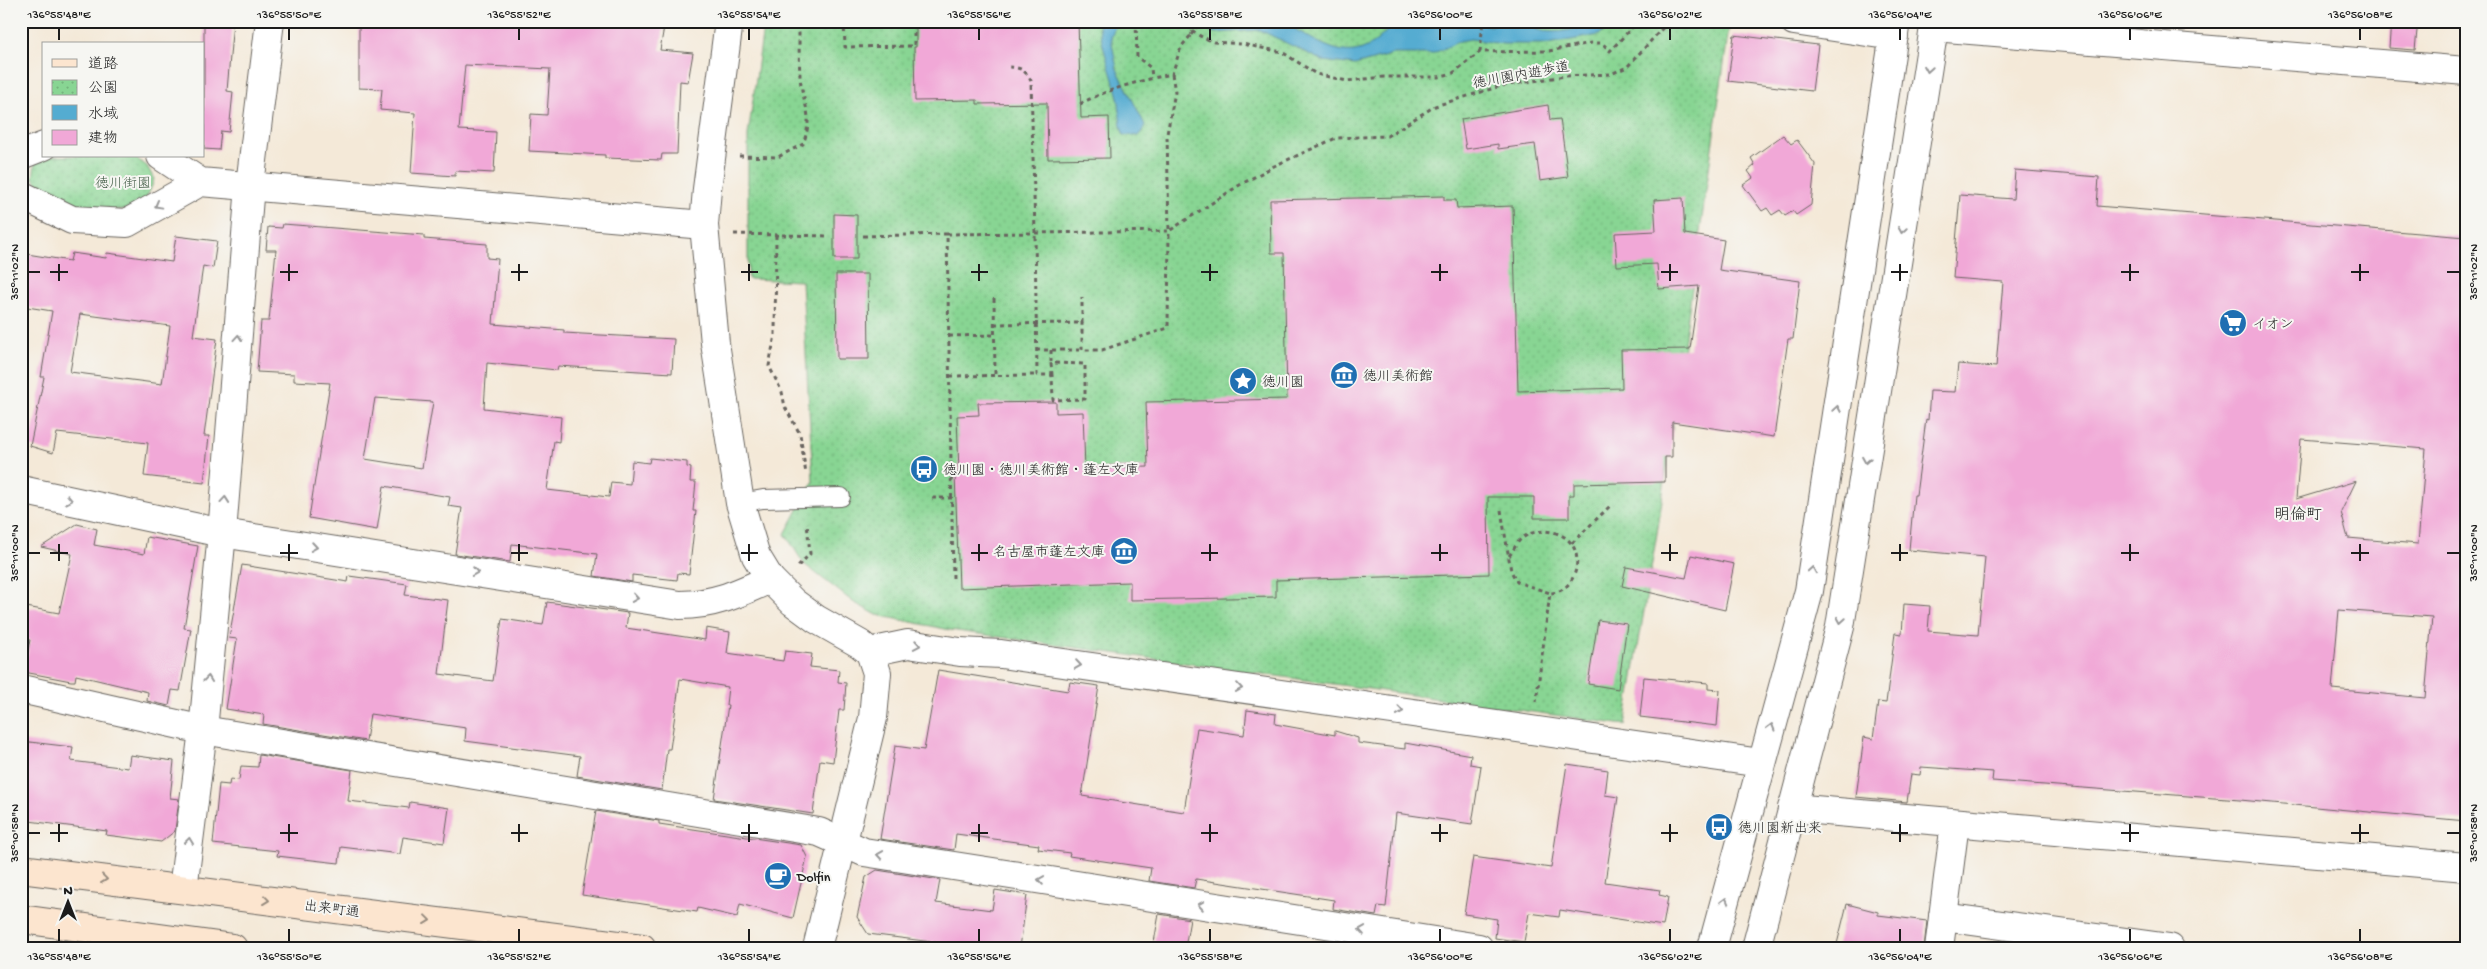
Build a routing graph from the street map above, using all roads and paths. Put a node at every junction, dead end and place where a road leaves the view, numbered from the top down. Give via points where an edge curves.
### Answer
1 (270, 21) edge
2 (729, 21) edge
3 (799, 21) edge
4 (844, 21) edge
5 (914, 21) edge
6 (1136, 21) edge
7 (1179, 21) edge
8 (1201, 21) edge
9 (1483, 21) edge
10 (1638, 21) edge
11 (1669, 21) edge
12 (1794, 21) edge
13 (1935, 24) edge
14 (1895, 28) edge
15 (1480, 52) junction
16 (1005, 67) dead end
17 (2466, 71) edge
18 (1172, 74) junction
19 (1152, 78) junction
20 (1080, 104) dead end
21 (42, 147) edge
22 (21, 156) edge
23 (736, 156) dead end
24 (164, 158) edge
25 (200, 182) junction
26 (250, 184) junction
27 (21, 195) edge
28 (704, 225) junction
29 (1169, 231) junction
30 (1035, 233) junction
31 (733, 234) dead end
32 (948, 234) junction
33 (776, 236) junction
34 (830, 236) dead end
35 (862, 236) dead end
36 (1082, 296) dead end
37 (994, 298) dead end
38 (1082, 323) junction
39 (994, 324) junction
40 (1036, 324) junction
41 (994, 335) junction
42 (949, 336) junction
43 (1036, 350) junction
44 (1051, 350) junction
45 (1082, 350) junction
46 (1051, 363) junction
47 (995, 375) junction
48 (1037, 375) junction
49 (1052, 375) junction
50 (950, 376) junction
51 (21, 490) edge
52 (841, 497) dead end
53 (806, 498) junction
54 (932, 498) dead end
55 (952, 498) junction
56 (740, 503) junction
57 (1610, 506) dead end
58 (1501, 510) dead end
59 (222, 533) junction
60 (1572, 543) junction
61 (1509, 557) junction
62 (796, 568) dead end
63 (953, 578) dead end
64 (770, 579) junction
65 (1550, 593) junction
66 (870, 652) junction
67 (21, 689) edge
68 (1527, 729) junction
69 (203, 730) junction
70 (1761, 763) junction
71 (1792, 808) junction
72 (1955, 823) junction
73 (842, 841) junction
74 (2466, 867) edge
75 (21, 869) edge
76 (183, 889) junction
77 (1943, 918) junction
78 (21, 919) edge
79 (232, 948) edge
80 (642, 948) edge
81 (817, 948) edge
82 (1479, 948) edge
83 (1712, 948) edge
84 (1756, 948) edge
85 (1939, 948) edge
86 (2170, 948) edge

1 - 26 street
2 - 28 street
3 - 23 path via 800,78 810,115 803,144 778,157
4 - 5 path via 845,47 914,46
6 - 19 path via 1137,57 1151,68
7 - 15 path, 徳川園内遊歩道 via 1214,42 1282,52 1316,74 1347,81 1438,77 1453,73
8 - 18 path, bridge via 1182,47
9 - 15 path, 徳川園内遊歩道
10 - 15 path, 徳川園内遊歩道 via 1610,51 1602,43 1591,43 1549,51
11 - 29 path, 徳川園内遊歩道 via 1628,66 1619,71 1501,86 1435,106 1387,136 1336,138 1238,186
12 - 14 street
13 - 17 street
13 -> 71 street via 1840,627
70 -> 14 street via 1809,591
16 - 30 path via 1021,68 1031,81
18 - 19 path
18 - 29 path via 1175,92 1167,134
19 - 20 path via 1092,97
21 - 22 street
24 - 25 street
25 - 26 street
25 -> 27 street via 127,223 72,220
26 - 28 street
59 -> 26 street
28 - 56 street via 715,343
29 - 30 path
29 - 45 path via 1168,328 1102,350
30 - 32 path
30 - 40 path
31 - 33 path
32 - 35 path
32 - 42 path
33 - 34 path
33 - 53 path via 775,335 769,366 782,392 785,408 800,434
36 - 38 path
37 - 39 path
38 - 40 path
38 - 45 path
39 - 40 path
39 - 41 path
40 - 43 path
41 - 42 path
41 - 47 path
42 - 50 path
43 - 44 path
43 - 48 path
44 - 45 path
44 - 46 path
46 - 49 path
46 - 49 path via 1084,364 1085,399 1053,400
47 - 48 path
47 - 50 path
48 - 49 path
50 - 55 path
51 -> 59 street
52 - 53 lane
53 - 56 lane
53 - 62 path via 810,554
54 - 55 path
55 - 63 path
56 - 64 street via 756,556
57 - 60 path
58 - 61 path
59 -> 64 street via 680,605 702,605
69 -> 59 street
60 - 61 path via 1560,534 1540,531 1521,539
60 - 65 path via 1576,558 1575,574 1570,585 1560,593
61 - 65 path via 1517,582
64 - 66 street via 816,619
65 - 68 path via 1536,700
66 -> 68 street via 908,644 1001,654
66 - 73 street via 877,673 873,718
67 - 69 street
68 - 70 street
69 - 73 street via 819,832
76 -> 69 street
83 -> 70 street
71 - 72 street
71 - 84 street
72 - 74 street
72 - 77 street
73 - 81 street
82 -> 73 street via 864,852
75 -> 76 main road, 出来町通
76 -> 80 main road, 出来町通
77 - 85 street
77 - 86 street
78 - 79 main road

